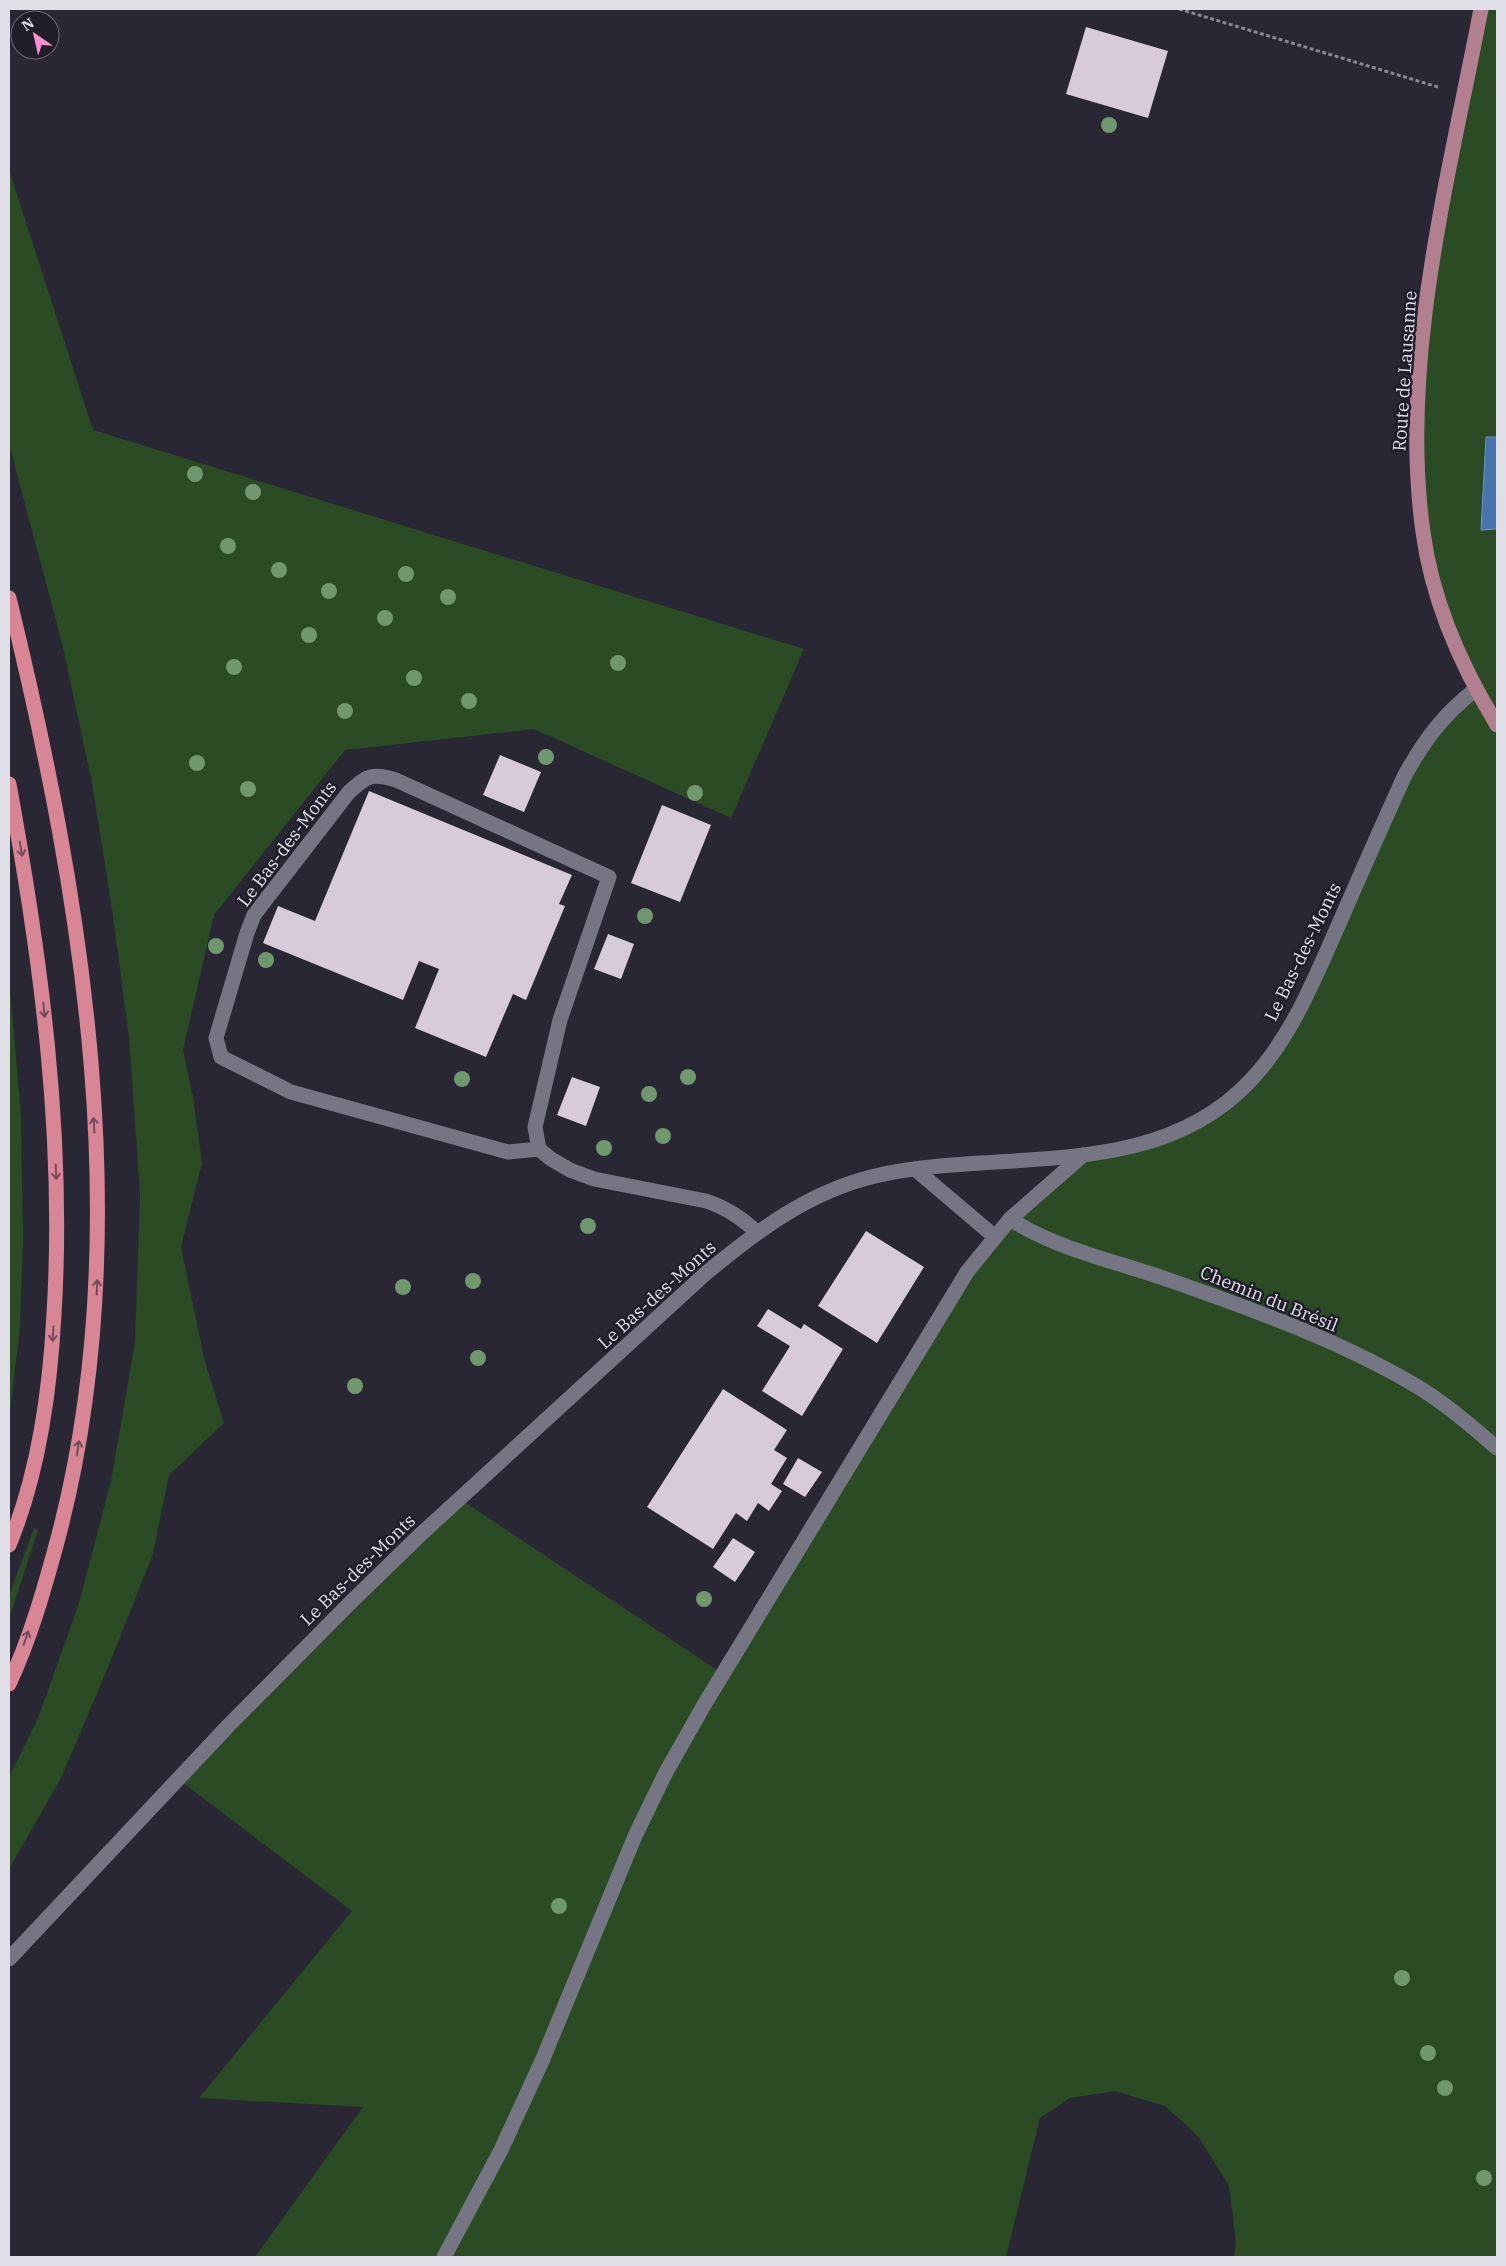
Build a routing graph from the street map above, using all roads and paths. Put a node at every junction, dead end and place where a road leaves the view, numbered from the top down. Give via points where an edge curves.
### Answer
1 (1179, 9) edge
2 (1481, 9) edge
3 (1465, 95) junction
4 (9, 598) edge
5 (1476, 689) junction
6 (1497, 724) edge
7 (9, 784) edge
8 (540, 1149) junction
9 (1083, 1155) junction
10 (915, 1169) junction
11 (1010, 1218) junction
12 (757, 1232) junction
13 (994, 1236) junction
14 (1497, 1448) edge
15 (9, 1545) edge
16 (9, 1684) edge
17 (9, 1959) edge
18 (444, 2257) edge

1 - 3 path
2 - 3 main road, Route de Lausanne
3 - 5 main road, Route de Lausanne via 1433,264 1420,371 1416,452 1423,534 1431,572 1449,630
16 -> 4 highway via 47,1578 73,1483 89,1384 97,1284 98,1195 91,1075 69,888 34,703
5 - 6 main road, Route de Lausanne
5 - 9 street, Le Bas-des-Monts via 1453,707 1416,755 1306,996 1275,1049 1251,1080 1225,1105 1189,1127 1149,1143
7 -> 15 highway via 37,951 47,1039 58,1246 53,1338 41,1432 30,1483
8 - 8 street, Le Bas-des-Monts via 508,1152 291,1092 221,1057 216,1038 254,916 348,792 362,780 376,775 396,780 609,877 560,1020 535,1126
8 - 12 street via 550,1159 594,1179 722,1206
9 - 10 street, Le Bas-des-Monts
9 - 11 street
10 - 12 street, Le Bas-des-Monts via 875,1176 824,1193
10 - 13 street
11 - 13 street
11 - 14 street, Chemin du Brésil via 1033,1234 1214,1297 1362,1358 1413,1384
12 - 17 street, Le Bas-des-Monts via 706,1274 371,1582 234,1719
13 - 18 street via 956,1289 704,1705 666,1774 613,1886 526,2097

